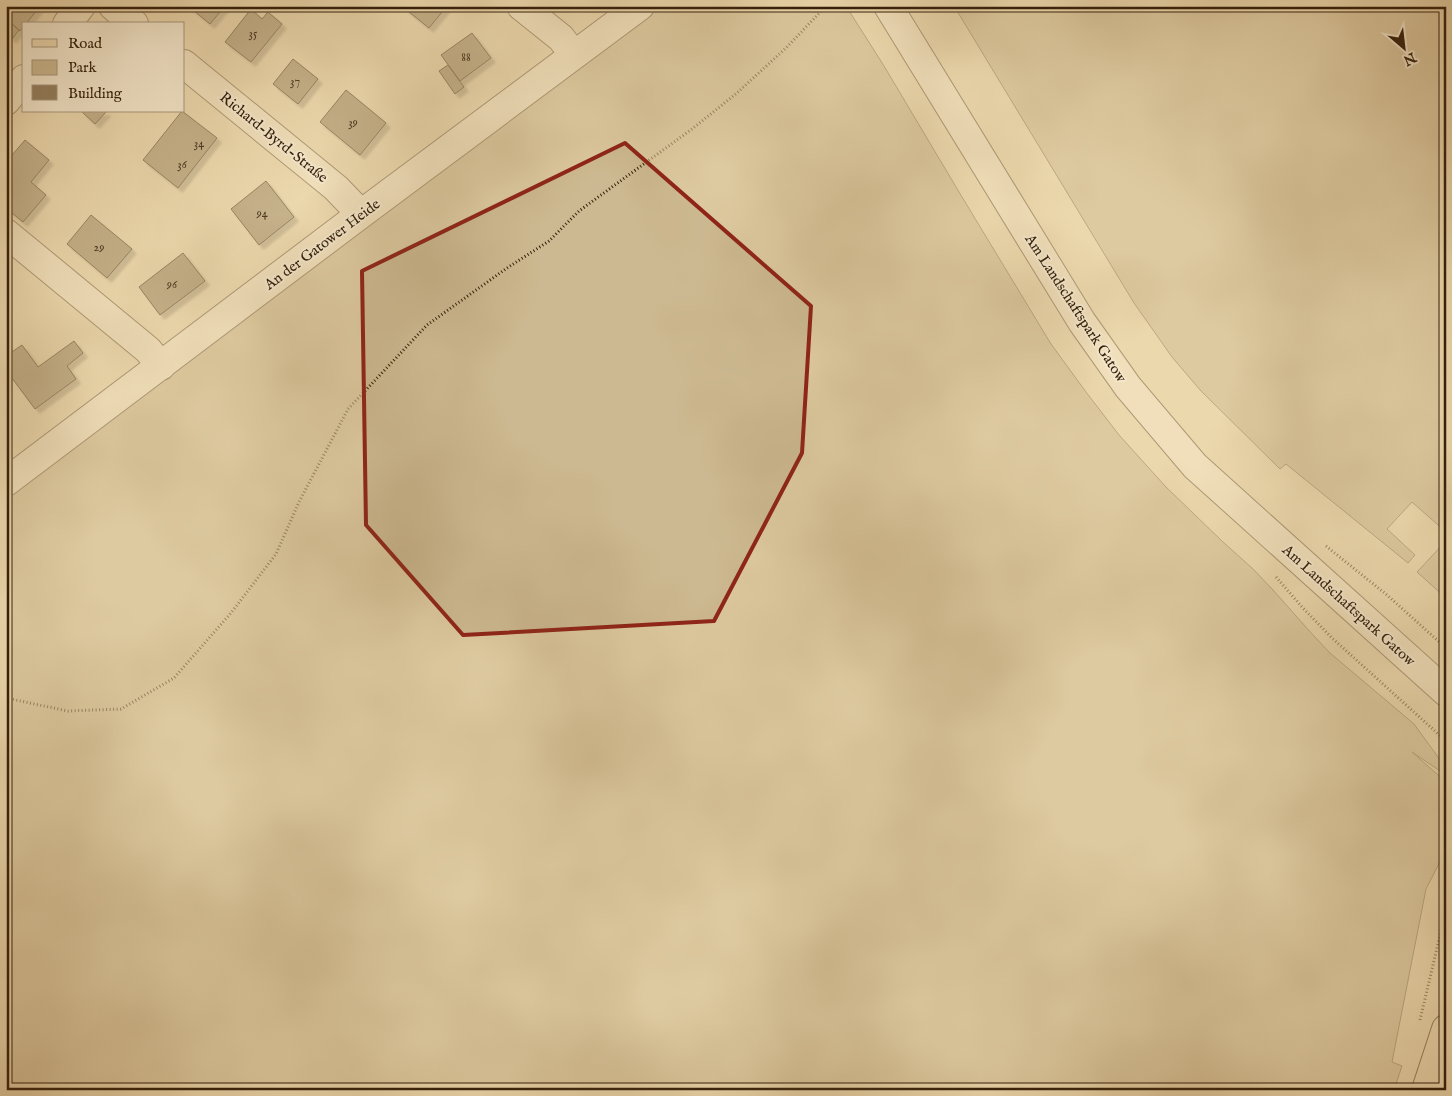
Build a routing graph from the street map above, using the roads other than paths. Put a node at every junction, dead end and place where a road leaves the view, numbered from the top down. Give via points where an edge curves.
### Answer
1 (81, 6) edge
2 (113, 6) edge
3 (521, 6) edge
4 (640, 6) edge
5 (888, 6) edge
6 (69, 22) edge
7 (132, 22) edge
8 (574, 56) junction
9 (185, 65) edge
10 (22, 80) edge
11 (6, 100) edge
12 (361, 214) junction
13 (6, 233) edge
14 (161, 366) junction
15 (6, 482) edge
16 (1446, 692) edge
17 (1446, 1029) edge
18 (1426, 1090) edge

1 - 6 street
2 - 7 street
3 - 8 street via 561,38
4 - 8 street, An der Gatower Heide
5 - 16 street, Am Landschaftspark Gatow via 1082,322 1128,387 1195,466
8 - 12 street, An der Gatower Heide
9 - 12 street, Richard-Byrd-Straße via 336,188
10 - 11 street
12 - 14 street, An der Gatower Heide
13 - 14 street via 148,350
14 - 15 street, An der Gatower Heide
17 - 18 main road

